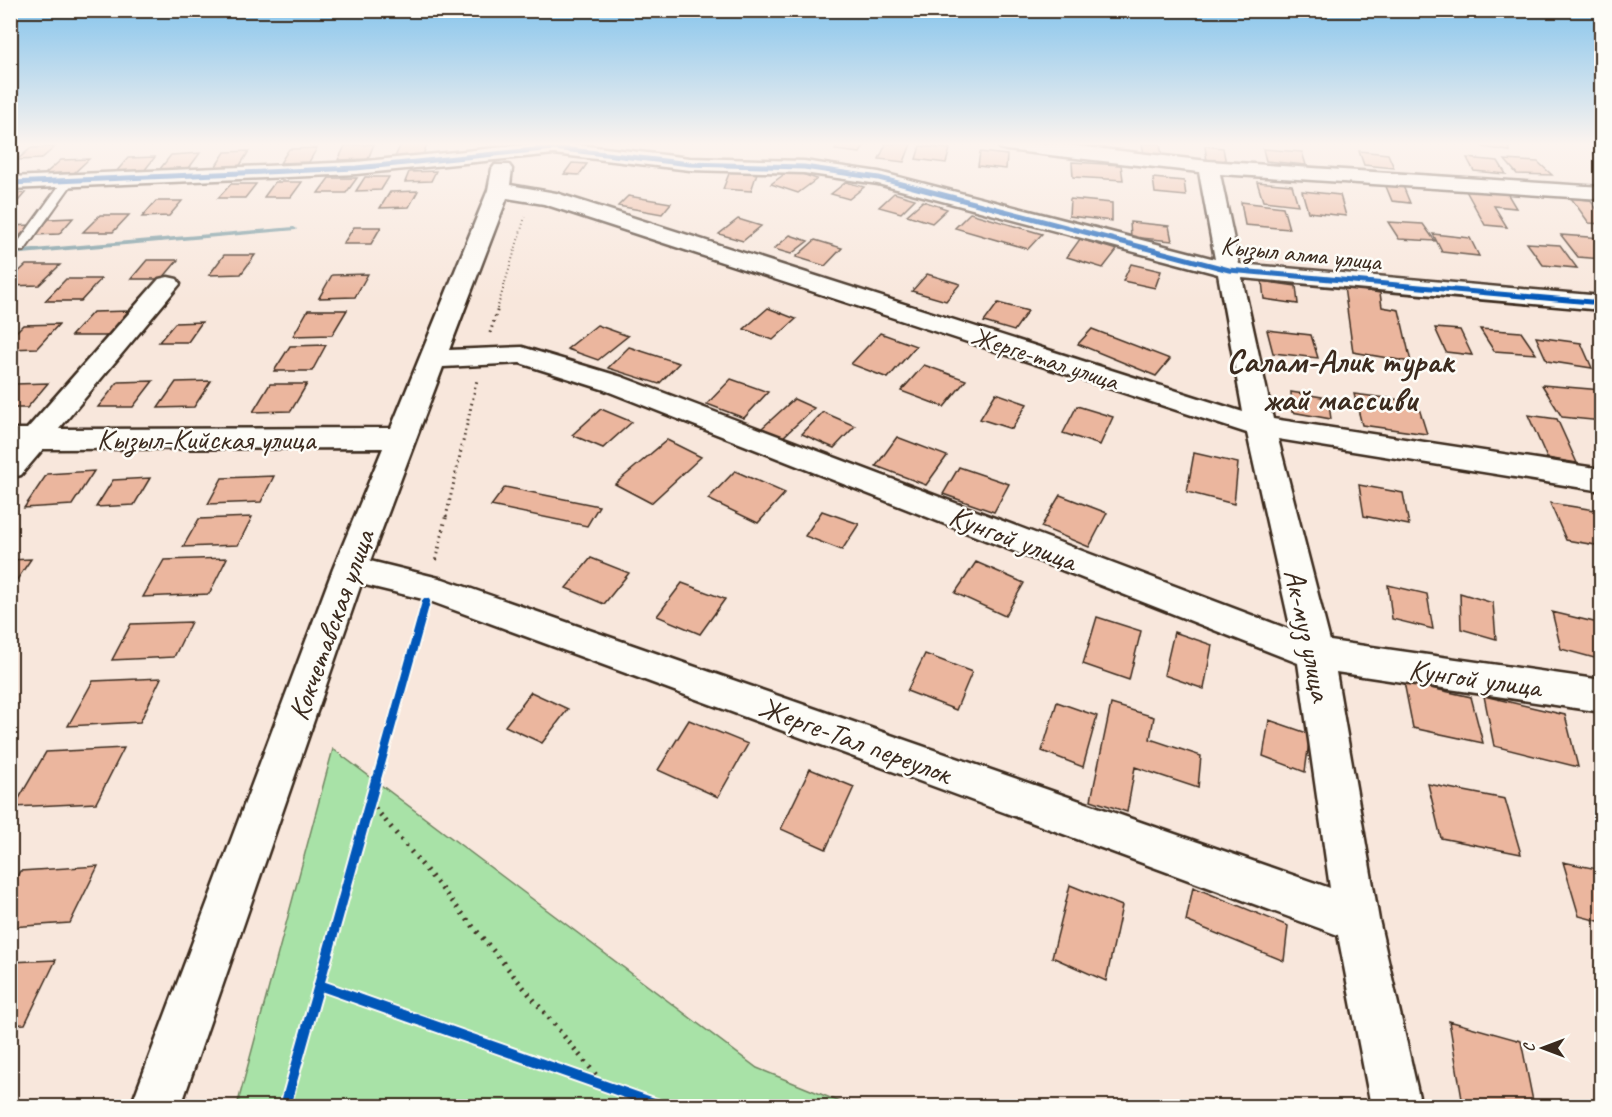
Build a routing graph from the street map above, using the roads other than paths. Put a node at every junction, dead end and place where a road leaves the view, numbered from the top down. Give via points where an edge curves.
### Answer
1 (57, 196) edge
2 (497, 196) edge
3 (537, 196) edge
4 (948, 196) edge
5 (1214, 196) edge
6 (20, 248) dead end
7 (1229, 270) junction
8 (168, 284) dead end
9 (1602, 303) edge
10 (432, 359) junction
11 (1260, 427) junction
12 (401, 438) junction
13 (23, 439) edge
14 (10, 468) edge
15 (1602, 480) edge
16 (350, 569) junction
17 (1316, 654) junction
18 (1602, 696) edge
19 (1357, 920) junction
20 (156, 1107) edge
21 (1396, 1107) edge

1 - 6 lane
2 - 10 street, Кокчетавская улица
3 - 11 street, Жерге-тал улица
4 - 7 street, Кызыл алма улица
5 - 7 street, Ак-муз улица
7 - 9 street, Кызыл алма улица
7 - 11 street, Ак-муз улица
8 - 13 street
10 - 12 street, Кокчетавская улица
10 - 17 street, Кунгой улица via 522,355 612,383
11 - 15 street, Жерге-тал улица
11 - 17 street, Ак-муз улица
12 - 13 street, Кызыл-Кийская улица
12 - 16 street, Кокчетавская улица
13 - 14 street
16 - 19 street, Жерге-Тал переулок via 431,588
16 - 20 street, Кокчетавская улица
17 - 18 street, Кунгой улица
17 - 19 street, Ак-муз улица
19 - 21 street, Ак-муз улица

